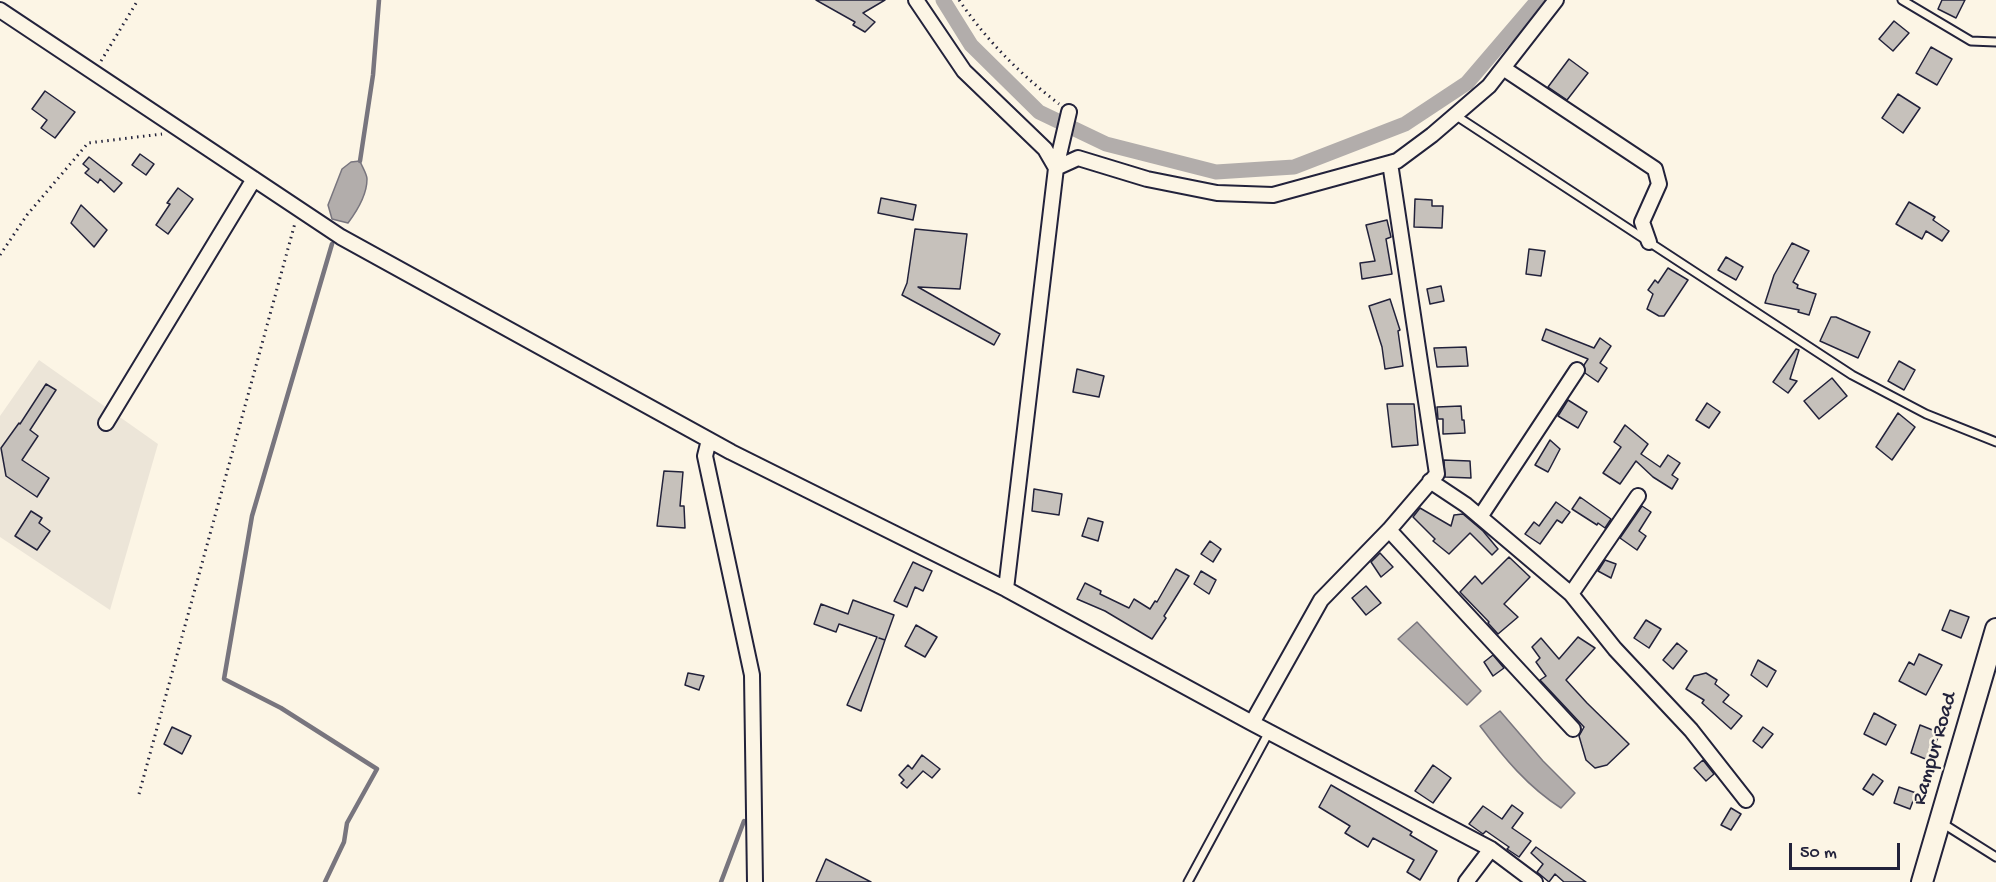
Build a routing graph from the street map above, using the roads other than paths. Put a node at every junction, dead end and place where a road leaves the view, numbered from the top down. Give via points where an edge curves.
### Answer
1 (916, 0) edge
2 (1556, 0) edge
3 (1902, 0) edge
4 (0, 10) edge
5 (1996, 42) edge
6 (1503, 68) junction
7 (1069, 112) road end
8 (1455, 115) junction
9 (1390, 163) junction
10 (1056, 168) junction
11 (254, 179) junction
12 (1649, 242) junction
13 (1577, 370) dead end
14 (106, 423) dead end
15 (709, 440) junction
16 (1996, 442) edge
17 (1431, 481) junction
18 (1638, 496) dead end
19 (1480, 517) junction
20 (1389, 530) junction
21 (1006, 589) junction
22 (1571, 594) junction
23 (1996, 629) edge
24 (1252, 723) junction
25 (1573, 729) dead end
26 (1269, 732) junction
27 (1746, 800) dead end
28 (1940, 822) junction
29 (1491, 849) junction
30 (1996, 857) edge
31 (755, 882) edge
32 (1188, 882) edge
33 (1466, 882) edge
34 (1535, 882) edge
35 (1922, 882) edge

1 - 10 street via 964,72 1045,149
2 - 6 street
3 - 5 lane via 1971,41
4 - 11 street
6 - 8 street via 1489,86
6 - 12 street via 1654,169 1659,184 1642,222
7 - 10 street
8 - 9 street
8 - 12 lane
9 - 10 street via 1273,195 1217,193 1147,179 1078,158
9 - 17 street via 1437,474
10 - 21 street
11 - 14 street
11 - 15 street via 341,237
12 - 16 lane via 1851,375 1926,414
13 - 19 street
15 - 21 street
15 - 31 street via 705,456 752,675
17 - 19 street
17 - 20 street
18 - 22 street
19 - 22 street
20 - 24 street via 1321,600
20 - 25 street
21 - 24 street
22 - 27 street via 1615,650 1691,730
23 - 28 main road, Rampur Road
24 - 26 street
26 - 29 street
26 - 32 lane
28 - 30 lane
28 - 35 main road, Rampur Road
29 - 33 street
29 - 34 street

